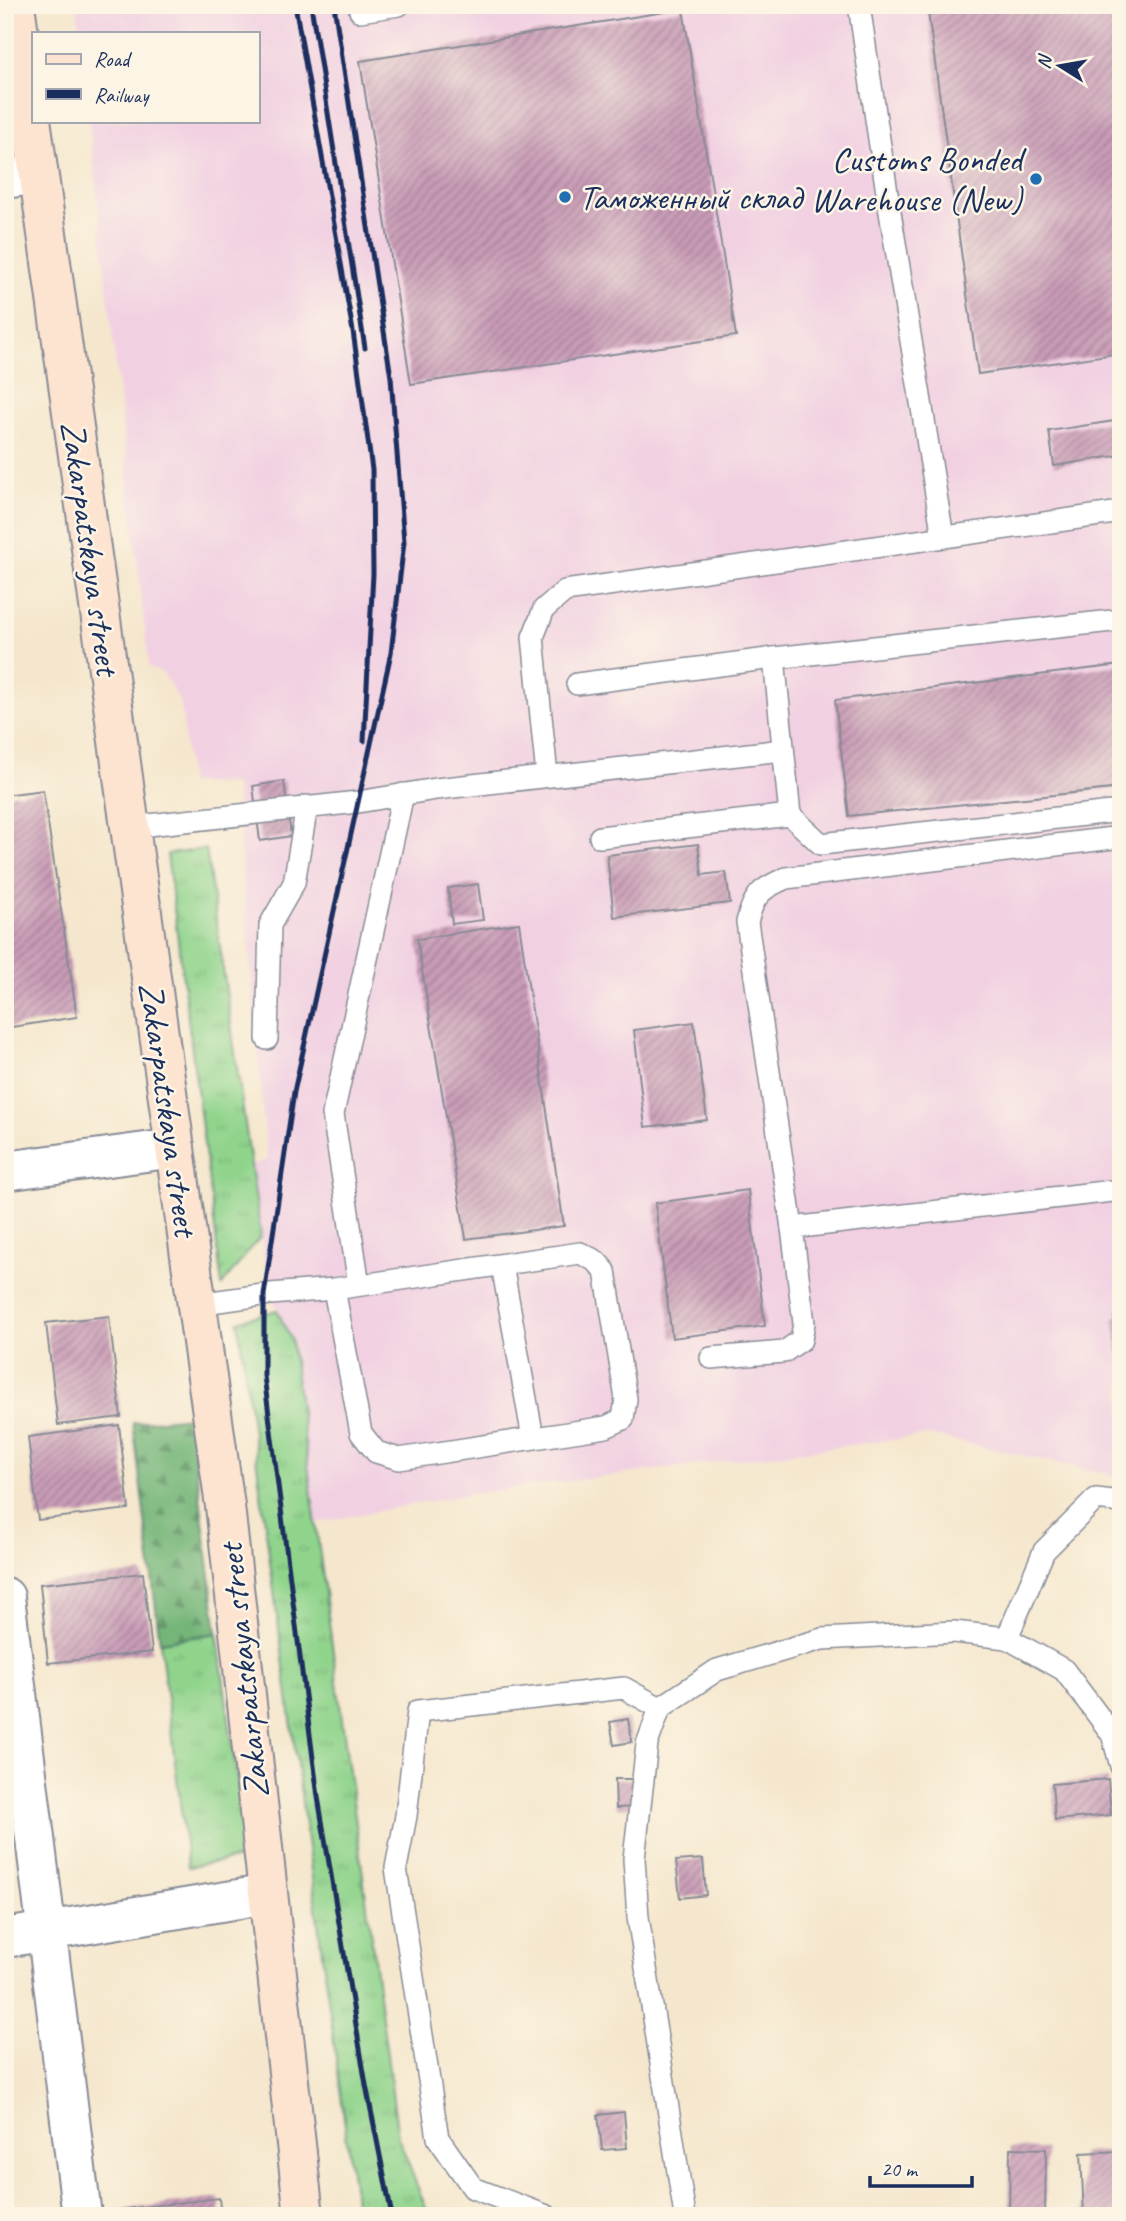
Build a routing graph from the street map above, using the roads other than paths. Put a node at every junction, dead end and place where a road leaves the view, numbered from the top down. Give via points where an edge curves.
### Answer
1 (15, 5) edge
2 (399, 5) edge
3 (859, 5) edge
4 (360, 11) dead end
5 (22, 176) edge
6 (1121, 512) edge
7 (943, 537) junction
8 (1121, 620) edge
9 (774, 659) junction
10 (577, 684) dead end
11 (783, 750) junction
12 (547, 776) junction
13 (403, 794) junction
14 (307, 807) junction
15 (1121, 811) edge
16 (790, 815) junction
17 (130, 827) junction
18 (600, 837) dead end
19 (1121, 837) edge
20 (267, 1039) dead end
21 (175, 1147) junction
22 (5, 1171) edge
23 (1121, 1189) edge
24 (792, 1228) junction
25 (502, 1265) junction
26 (359, 1285) junction
27 (334, 1289) junction
28 (196, 1304) junction
29 (711, 1358) dead end
30 (533, 1438) junction
31 (1121, 1502) edge
32 (5, 1597) edge
33 (1007, 1638) junction
34 (660, 1708) junction
35 (1121, 1766) edge
36 (268, 1894) junction
37 (47, 1931) junction
38 (5, 1938) edge
39 (82, 2216) edge
40 (304, 2216) edge
41 (547, 2216) edge
42 (685, 2216) edge

1 - 5 street, Zakarpatskaya street
2 - 4 lane
3 - 7 lane
5 - 17 street, Zakarpatskaya street
6 - 7 lane
7 - 12 lane via 565,590 544,609 533,637
8 - 9 lane
9 - 10 lane
9 - 11 lane
11 - 12 lane
11 - 16 lane
12 - 13 lane
13 - 14 lane
13 - 26 lane via 333,1114
14 - 17 lane
14 - 20 lane via 294,883 270,925
15 - 16 lane via 821,844
16 - 18 lane
17 - 21 street, Zakarpatskaya street
19 - 24 lane via 786,878 766,887 752,901 747,922
21 - 22 street
21 - 28 street, Zakarpatskaya street
23 - 24 lane
24 - 29 lane via 804,1323 801,1340 784,1352
25 - 26 lane
25 - 30 lane
25 - 30 lane via 580,1253 605,1271 626,1399 623,1419 606,1427
26 - 27 lane
27 - 28 lane
27 - 30 lane via 362,1433 376,1452 399,1459
28 - 36 street, Zakarpatskaya street via 225,1506
31 - 33 lane via 1096,1499 1044,1551
32 - 37 street
33 - 34 lane via 954,1632 822,1639 717,1670
33 - 35 lane via 1064,1670 1112,1734
34 - 41 lane via 624,1688 418,1711 396,1868 439,2138 473,2188
34 - 42 lane via 647,1744 634,1859 638,1917
36 - 37 street
36 - 40 street, Zakarpatskaya street
37 - 38 street
37 - 39 street

